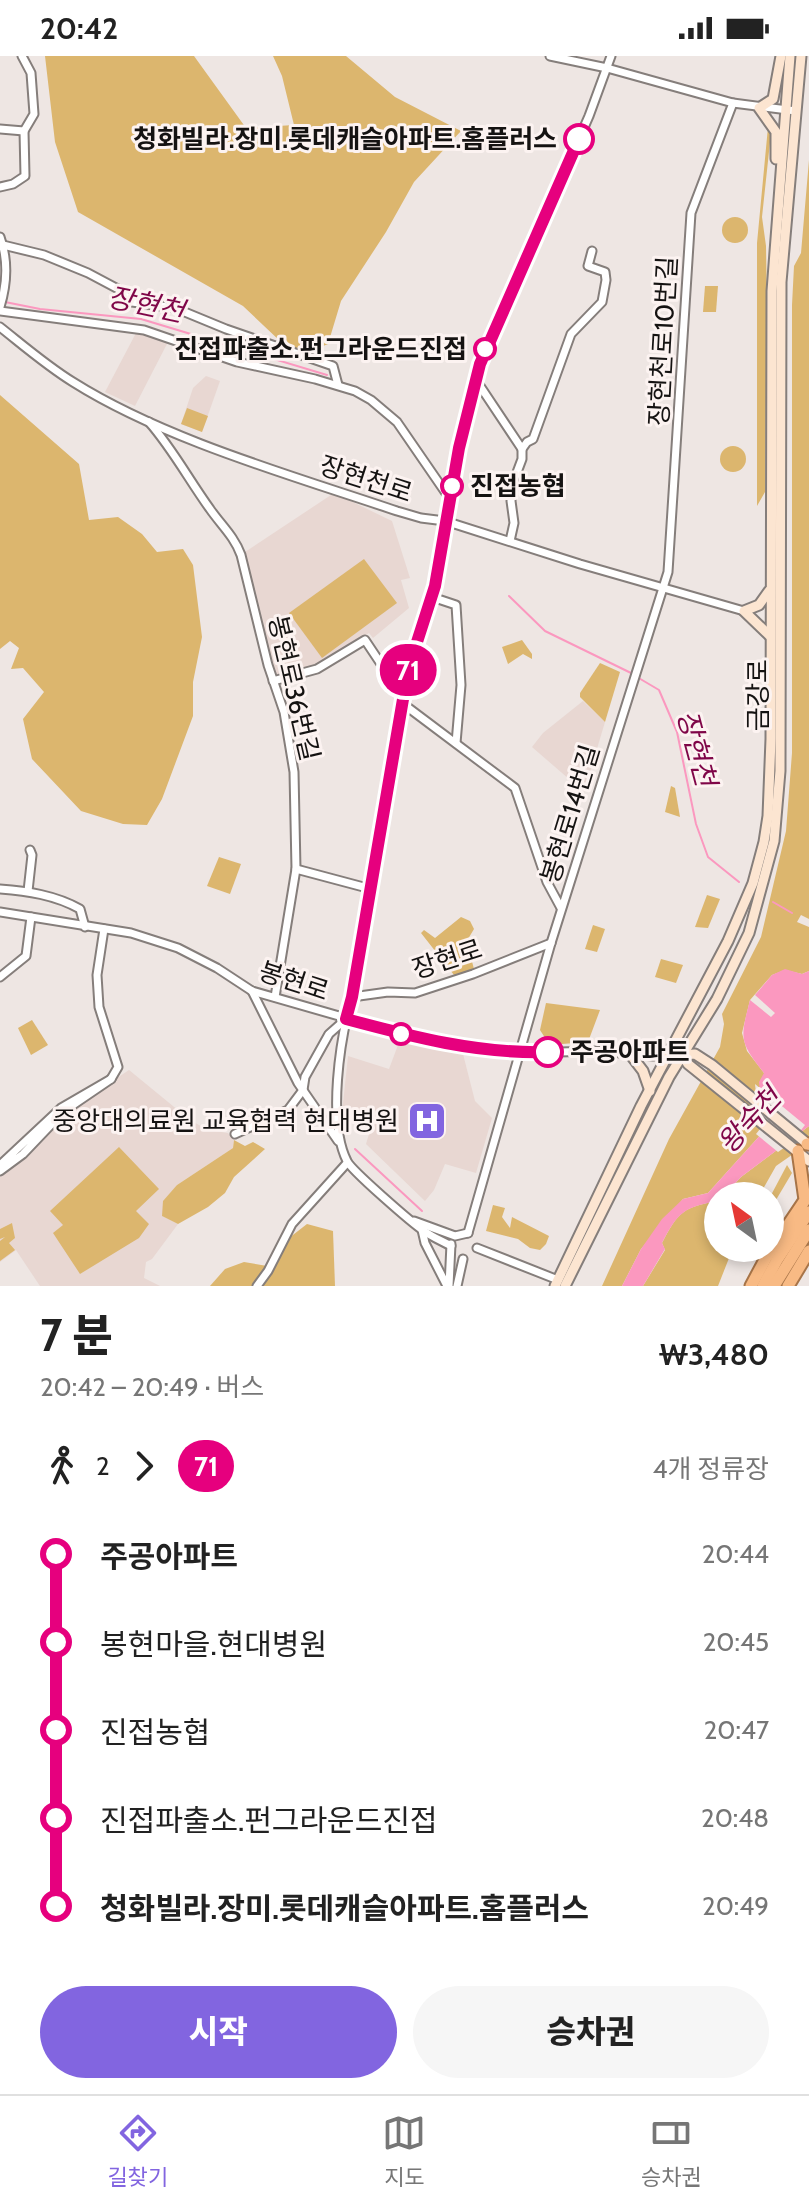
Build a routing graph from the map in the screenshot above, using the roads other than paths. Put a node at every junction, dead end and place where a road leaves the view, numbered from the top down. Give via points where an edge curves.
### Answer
1 (22, 56) edge
2 (550, 56) edge
3 (611, 56) edge
4 (781, 56) edge
5 (790, 56) edge
6 (801, 56) edge
7 (607, 68) junction
8 (733, 103) junction
9 (759, 108) junction
10 (791, 111) junction
11 (0, 129) edge
12 (24, 131) junction
13 (0, 187) edge
14 (778, 193) junction
15 (2, 241) edge
16 (592, 251) dead end
17 (3, 278) edge
18 (0, 309) edge
19 (0, 327) edge
20 (476, 380) junction
21 (338, 385) junction
22 (164, 432) junction
23 (522, 449) junction
24 (450, 499) junction
25 (445, 521) junction
26 (510, 541) junction
27 (661, 588) junction
28 (770, 588) junction
29 (432, 597) junction
30 (744, 611) junction
31 (770, 636) junction
32 (273, 681) junction
33 (406, 685) junction
34 (402, 703) junction
35 (456, 743) junction
36 (30, 850) dead end
37 (296, 869) junction
38 (0, 889) edge
39 (371, 889) junction
40 (28, 891) junction
41 (561, 908) junction
42 (0, 912) edge
43 (31, 917) junction
44 (85, 927) junction
45 (104, 929) junction
46 (551, 943) junction
47 (0, 977) edge
48 (252, 991) junction
49 (275, 997) junction
50 (352, 997) junction
51 (346, 1019) junction
52 (519, 1053) junction
53 (630, 1054) junction
54 (670, 1054) junction
55 (682, 1055) junction
56 (111, 1079) junction
57 (303, 1090) junction
58 (650, 1091) junction
59 (235, 1134) dead end
60 (339, 1142) junction
61 (806, 1146) edge
62 (809, 1161) edge
63 (347, 1163) junction
64 (0, 1165) edge
65 (0, 1171) edge
66 (807, 1196) edge
67 (809, 1212) edge
68 (413, 1221) junction
69 (422, 1230) junction
70 (809, 1230) edge
71 (468, 1233) junction
72 (455, 1236) junction
73 (477, 1248) junction
74 (451, 1249) junction
75 (809, 1251) edge
76 (463, 1259) junction
77 (559, 1284) edge
78 (257, 1286) edge
79 (448, 1286) edge
80 (457, 1286) edge
81 (751, 1286) edge
82 (763, 1286) edge
83 (774, 1286) edge
84 (788, 1286) edge

1 - 12 street via 31,73 34,114
2 - 7 street
3 - 7 street
4 - 9 main road via 773,99
5 - 10 main road, 금강로
6 - 10 main road, 금강로
7 - 8 street
7 - 20 street via 488,341
8 - 9 street
8 - 27 street, 장현천로10번길 via 691,213 668,572
9 - 10 street
9 - 14 main road via 776,132
10 - 14 main road, 금강로
10 - 55 main road, 금강로 via 781,282 776,829 759,904 733,968
11 - 12 street
12 - 13 street via 25,176
14 - 28 main road, 금강로 via 772,291
15 - 17 street
15 - 21 street via 88,273 132,302 175,308 333,366
16 - 23 street via 588,266 605,272 602,302 571,334 542,421
17 - 18 street
18 - 21 street via 144,330 237,362
19 - 22 street, 장현천로 via 76,384
20 - 23 street
20 - 24 street
21 - 24 street via 371,400 397,422
22 - 25 street, 장현천로 via 397,511
22 - 32 street, 봉현로36번길 via 212,512 234,538
23 - 26 street via 513,483
24 - 25 street
25 - 26 street, 장현천로
25 - 29 street
26 - 27 street, 장현천로
27 - 30 street, 장현천로
27 - 41 street, 봉현로14번길
28 - 30 main road via 759,605
28 - 31 main road, 금강로
29 - 33 street
29 - 35 street via 456,605 461,685
30 - 31 main road
31 - 54 main road, 금강로 via 764,842 747,899
32 - 33 street via 317,669 365,640 393,682
32 - 37 street, 봉현로36번길 via 293,760
33 - 34 street
34 - 35 street
34 - 39 street
35 - 41 street via 515,788
36 - 40 street
37 - 39 street
37 - 49 street, 봉현로36번길
38 - 40 street
39 - 50 street
40 - 44 street via 80,909
41 - 46 street, 봉현로14번길
42 - 43 street, 봉현로
43 - 44 street, 봉현로
43 - 47 street via 26,956
44 - 45 street, 봉현로
45 - 48 street, 봉현로 via 178,948
45 - 56 street via 97,975 99,1007 118,1067
46 - 50 street, 장현로 via 415,993
46 - 52 street, 봉현로14번길
48 - 49 street, 봉현로
48 - 57 street
49 - 51 street, 봉현로
50 - 51 street
51 - 52 street, 봉현로 via 426,1041
51 - 57 street via 329,1034
51 - 60 street via 336,1112
52 - 53 street, 봉현로
52 - 71 street, 봉현로14번길
53 - 54 street, 봉현로
53 - 58 main road
54 - 55 main road
54 - 58 main road, 금강로
55 - 61 main road
55 - 61 main road via 699,1056
55 - 77 main road, 금강로
56 - 64 street via 61,1108
56 - 65 street via 64,1111
57 - 59 street via 288,1110
57 - 60 street
58 - 77 main road, 금강로
60 - 63 street
61 - 62 main road
61 - 66 highway
63 - 68 street
63 - 78 street via 292,1224
66 - 81 highway
67 - 82 highway
68 - 69 street
68 - 72 street
69 - 74 street
69 - 79 street
70 - 83 highway
71 - 72 street
71 - 73 street
72 - 74 street
73 - 76 street
73 - 77 street
74 - 76 street
74 - 79 street
75 - 84 highway
76 - 80 street

